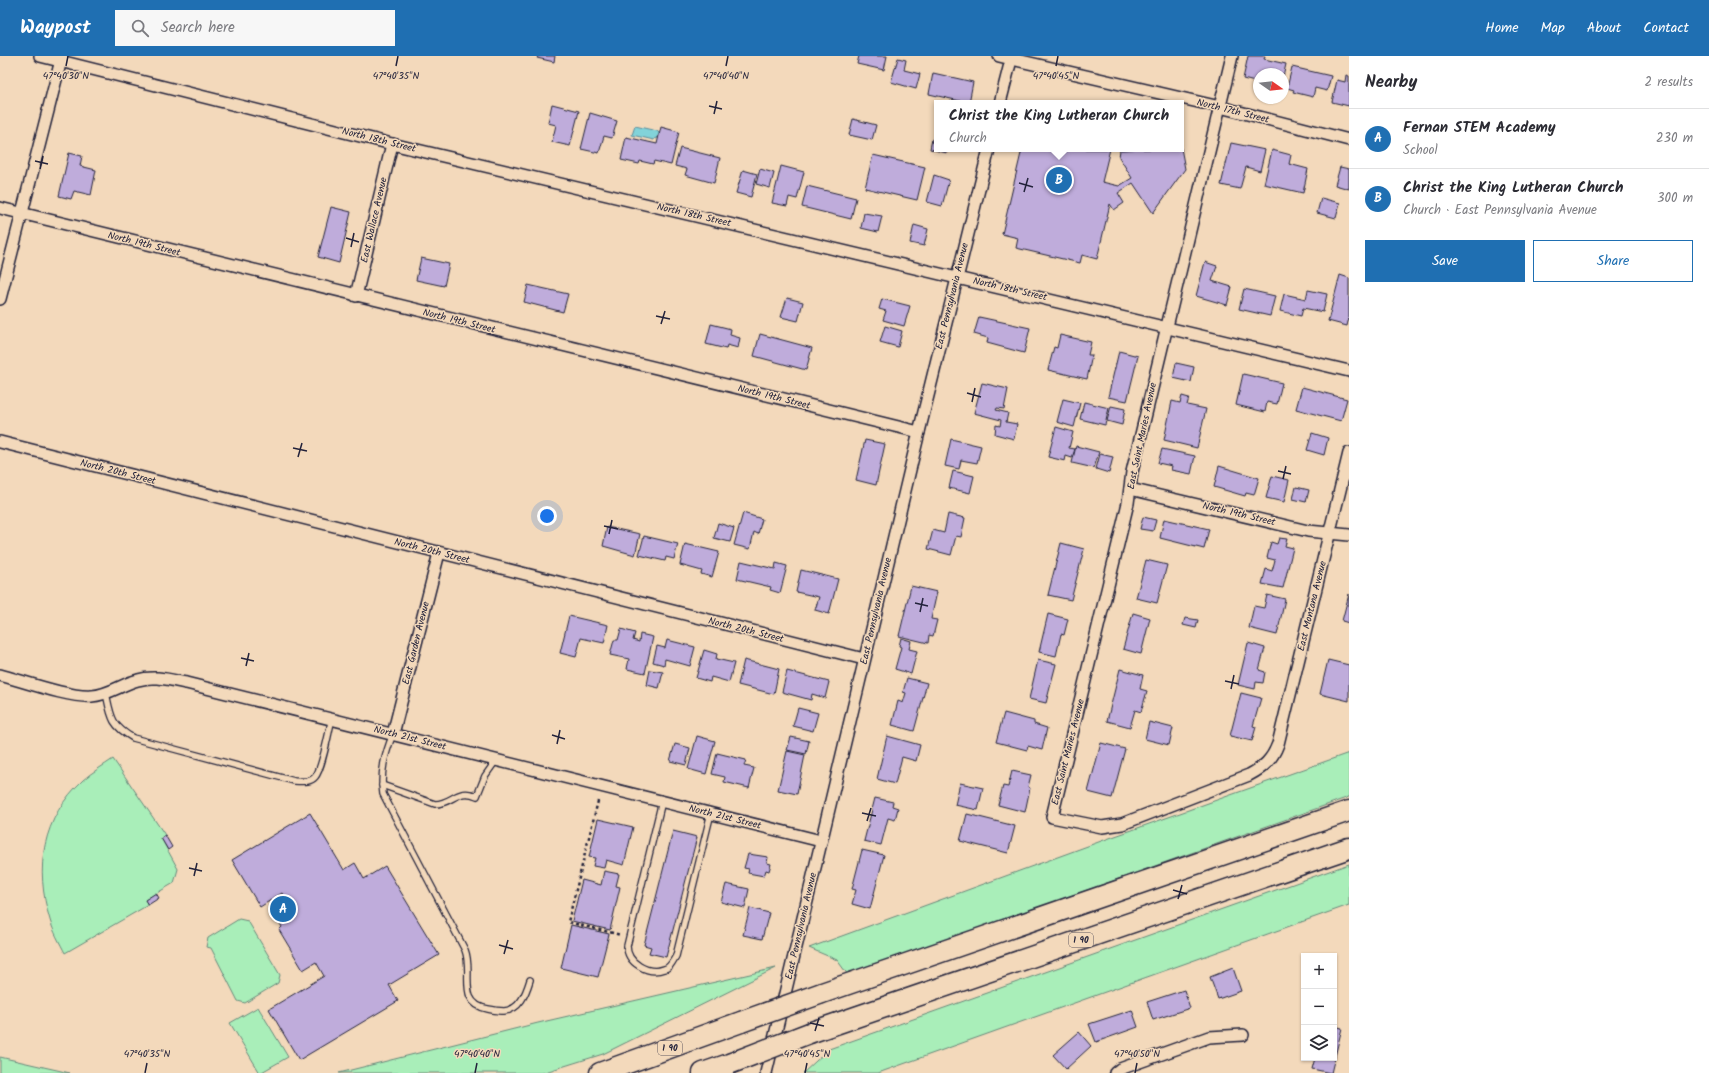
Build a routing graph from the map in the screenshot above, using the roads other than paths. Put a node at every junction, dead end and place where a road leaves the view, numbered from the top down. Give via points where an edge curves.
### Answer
1 (40, 56) edge
2 (999, 56) edge
3 (1232, 56) edge
4 (1012, 57) edge
5 (61, 58) edge
6 (1001, 100) edge
7 (1220, 107) junction
8 (1349, 140) edge
9 (392, 144) junction
10 (988, 152) edge
11 (0, 208) edge
12 (21, 214) junction
13 (957, 277) junction
14 (356, 296) junction
15 (0, 299) edge
16 (1167, 327) junction
17 (1349, 371) edge
18 (919, 432) junction
19 (0, 442) edge
20 (1349, 453) edge
21 (1130, 489) junction
22 (1330, 532) junction
23 (1349, 534) edge
24 (439, 553) junction
25 (864, 659) junction
26 (0, 675) edge
27 (106, 693) junction
28 (332, 718) junction
29 (393, 734) junction
30 (1272, 758) joint
31 (497, 759) junction
32 (382, 785) junction
33 (662, 801) junction
34 (1349, 811) edge
35 (711, 814) junction
36 (821, 842) junction
37 (1349, 848) edge
38 (530, 980) dead end
39 (1243, 1035) dead end
40 (645, 1057) junction
41 (589, 1073) edge
42 (600, 1073) edge
43 (703, 1073) edge
44 (766, 1073) edge
45 (1115, 1073) edge

1 - 5 street, North 18th Street
2 - 4 street, North 17th Street
3 - 7 street, East Saint Maries Avenue
4 - 6 street
4 - 7 street, North 17th Street
5 - 9 street, North 18th Street
5 - 12 street
7 - 8 street, North 17th Street
7 - 16 street, East Saint Maries Avenue
9 - 13 street, North 18th Street
9 - 14 street, East Wallace Avenue
10 - 13 street, East Pennsylvania Avenue
11 - 12 street, North 19th Street
12 - 14 street, North 19th Street
12 - 15 street
13 - 16 street, North 18th Street
13 - 18 street, East Pennsylvania Avenue
14 - 18 street, North 19th Street
16 - 17 street, North 18th Street
16 - 21 street, East Saint Maries Avenue
18 - 25 street, East Pennsylvania Avenue
19 - 24 street, North 20th Street
20 - 22 street, East Montana Avenue
21 - 22 street, North 19th Street via 1308,531
21 - 30 street, East Saint Maries Avenue via 1052,817 1102,827 1122,824 1249,775 1261,769
22 - 23 street, North 19th Street
22 - 30 street, East Montana Avenue via 1278,744
24 - 25 street, North 20th Street
24 - 29 street, East Garden Avenue
25 - 36 street, East Pennsylvania Avenue
26 - 27 street, North 21st Street via 73,694 91,696
27 - 28 street, North 21st Street via 136,680 158,678
27 - 28 lane via 115,725 133,738 306,782 315,777 319,768
28 - 29 street, North 21st Street
29 - 31 street, North 21st Street
29 - 32 lane via 384,762
31 - 32 lane via 485,776 477,796 463,792 435,804
31 - 33 street, North 21st Street
32 - 38 lane via 383,794 469,958 468,987 472,1001 477,1006 504,1011 518,1005
33 - 35 street, North 21st Street
33 - 35 lane via 627,954 641,967 651,970 664,970 676,956
34 - 40 highway, I 90, bridge via 822,993
35 - 36 street, North 21st Street
36 - 44 street, East Pennsylvania Avenue
37 - 43 highway, I 90, bridge via 812,1032
39 - 45 street via 1209,1037
40 - 41 highway
40 - 42 highway, I 90

